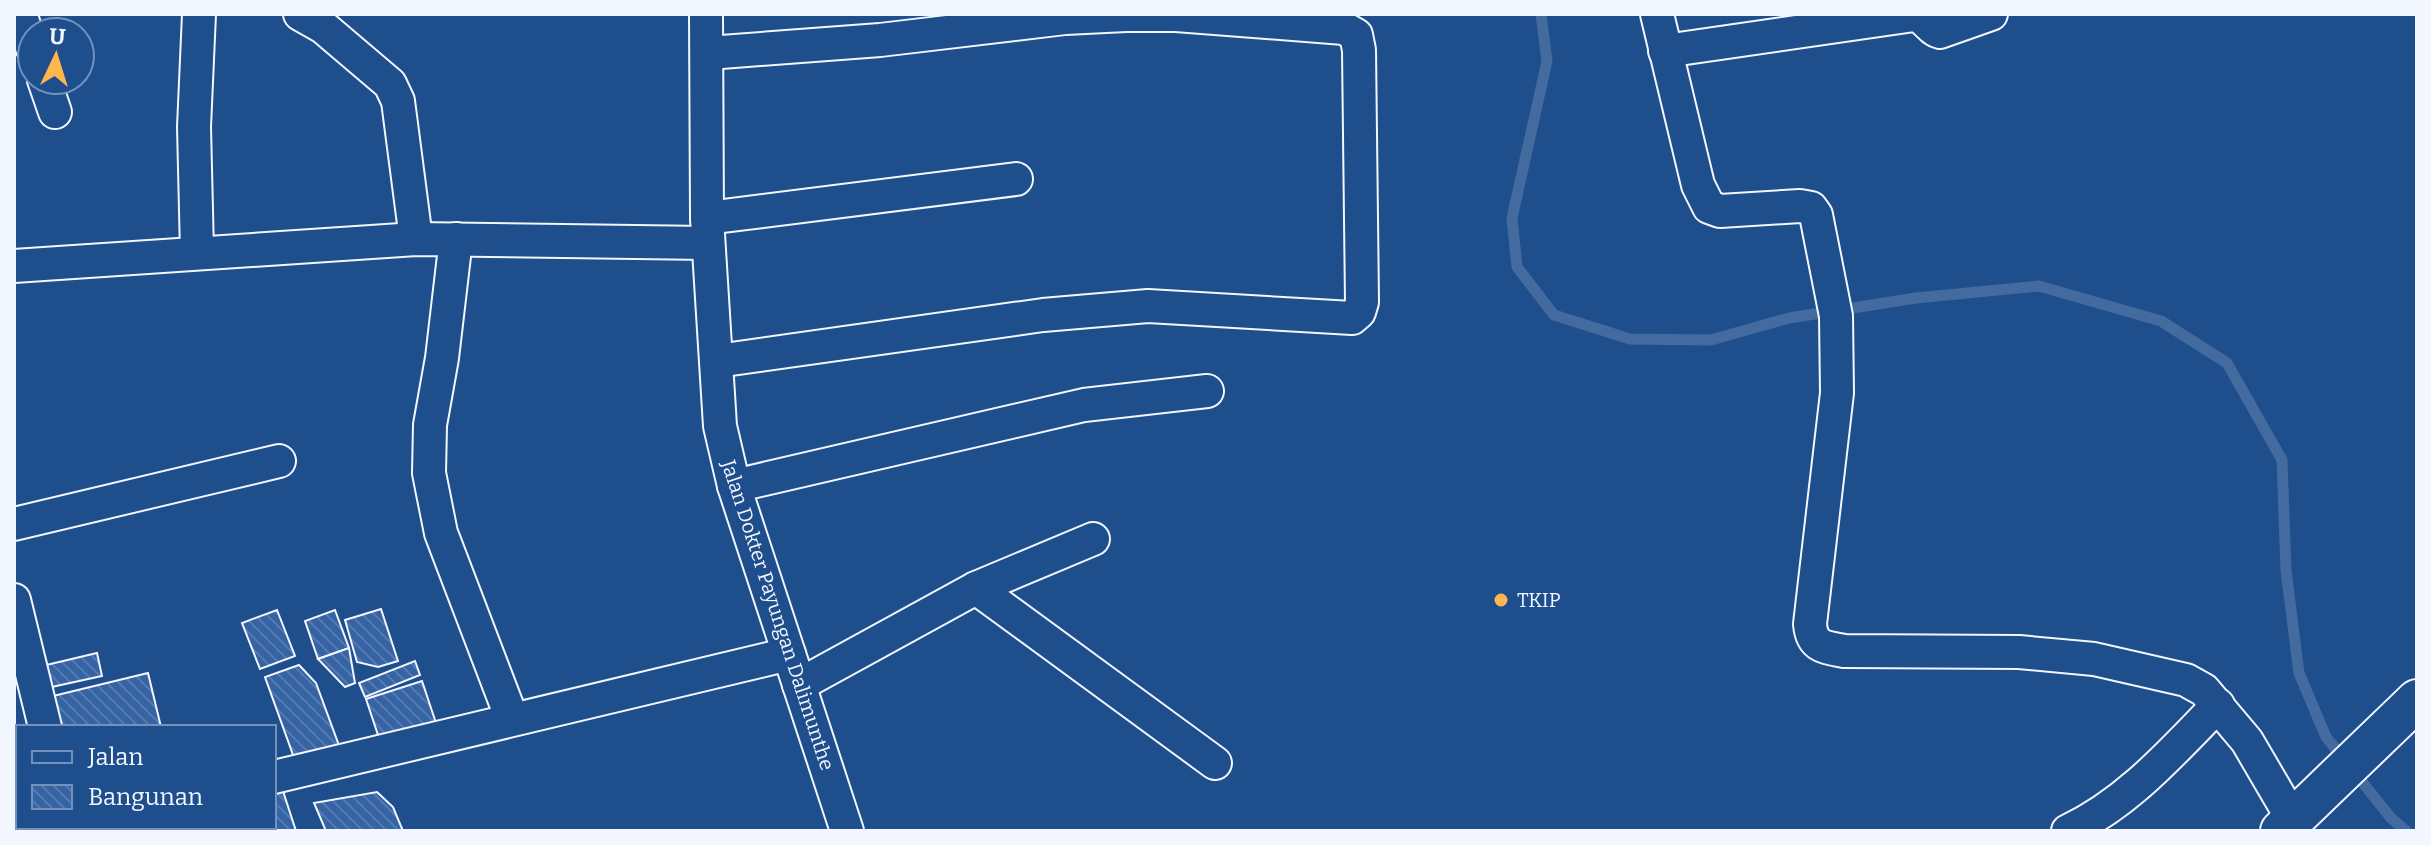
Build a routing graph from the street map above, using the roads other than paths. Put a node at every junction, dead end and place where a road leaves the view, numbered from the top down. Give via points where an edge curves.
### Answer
1 (199, 14) edge
2 (300, 14) edge
3 (706, 14) edge
4 (1657, 14) edge
5 (1991, 14) edge
6 (1665, 51) junction
7 (708, 53) junction
8 (50, 96) edge
9 (55, 112) dead end
10 (1016, 179) dead end
11 (707, 231) junction
12 (416, 239) junction
13 (456, 239) junction
14 (197, 252) junction
15 (14, 266) edge
16 (717, 361) junction
17 (1207, 391) dead end
18 (279, 461) dead end
19 (734, 486) junction
20 (14, 524) edge
21 (1093, 539) dead end
22 (976, 588) junction
23 (14, 600) edge
24 (789, 654) junction
25 (799, 685) junction
26 (2218, 705) junction
27 (2411, 706) edge
28 (512, 719) junction
29 (45, 725) edge
30 (1215, 763) dead end
31 (276, 777) edge
32 (2297, 814) edge
33 (847, 831) edge
34 (2068, 831) edge

1 - 14 street via 194,127
2 - 12 street via 323,27 395,92
3 - 7 street, Jalan Dokter Payungan Dalimunthe
4 - 6 street
5 - 6 street via 1940,32 1914,15
6 - 26 street via 1698,185 1709,207 1720,211 1800,206 1816,215 1836,316 1837,393 1810,624 1814,642 1844,651 2019,652 2094,659 2186,680
7 - 11 street, Jalan Dokter Payungan Dalimunthe
7 - 16 street via 1126,15 1344,28 1356,35 1359,50 1362,302 1352,318 1148,306 1043,315
8 - 9 street
10 - 11 street
11 - 13 street
11 - 16 street, Jalan Dokter Payungan Dalimunthe
12 - 13 street
12 - 14 street
13 - 28 street via 430,425 429,473 441,533
14 - 15 street
16 - 19 street, Jalan Dokter Payungan Dalimunthe via 720,426
17 - 19 street via 1084,405
18 - 20 street
19 - 24 street, Jalan Dokter Payungan Dalimunthe
21 - 22 street
22 - 25 street
22 - 30 street
23 - 29 street
24 - 25 street, Jalan Dokter Payungan Dalimunthe
24 - 28 street
25 - 33 street, Jalan Dokter Payungan Dalimunthe
26 - 32 street
26 - 34 street via 2150,774 2106,810
27 - 32 street
28 - 31 street

